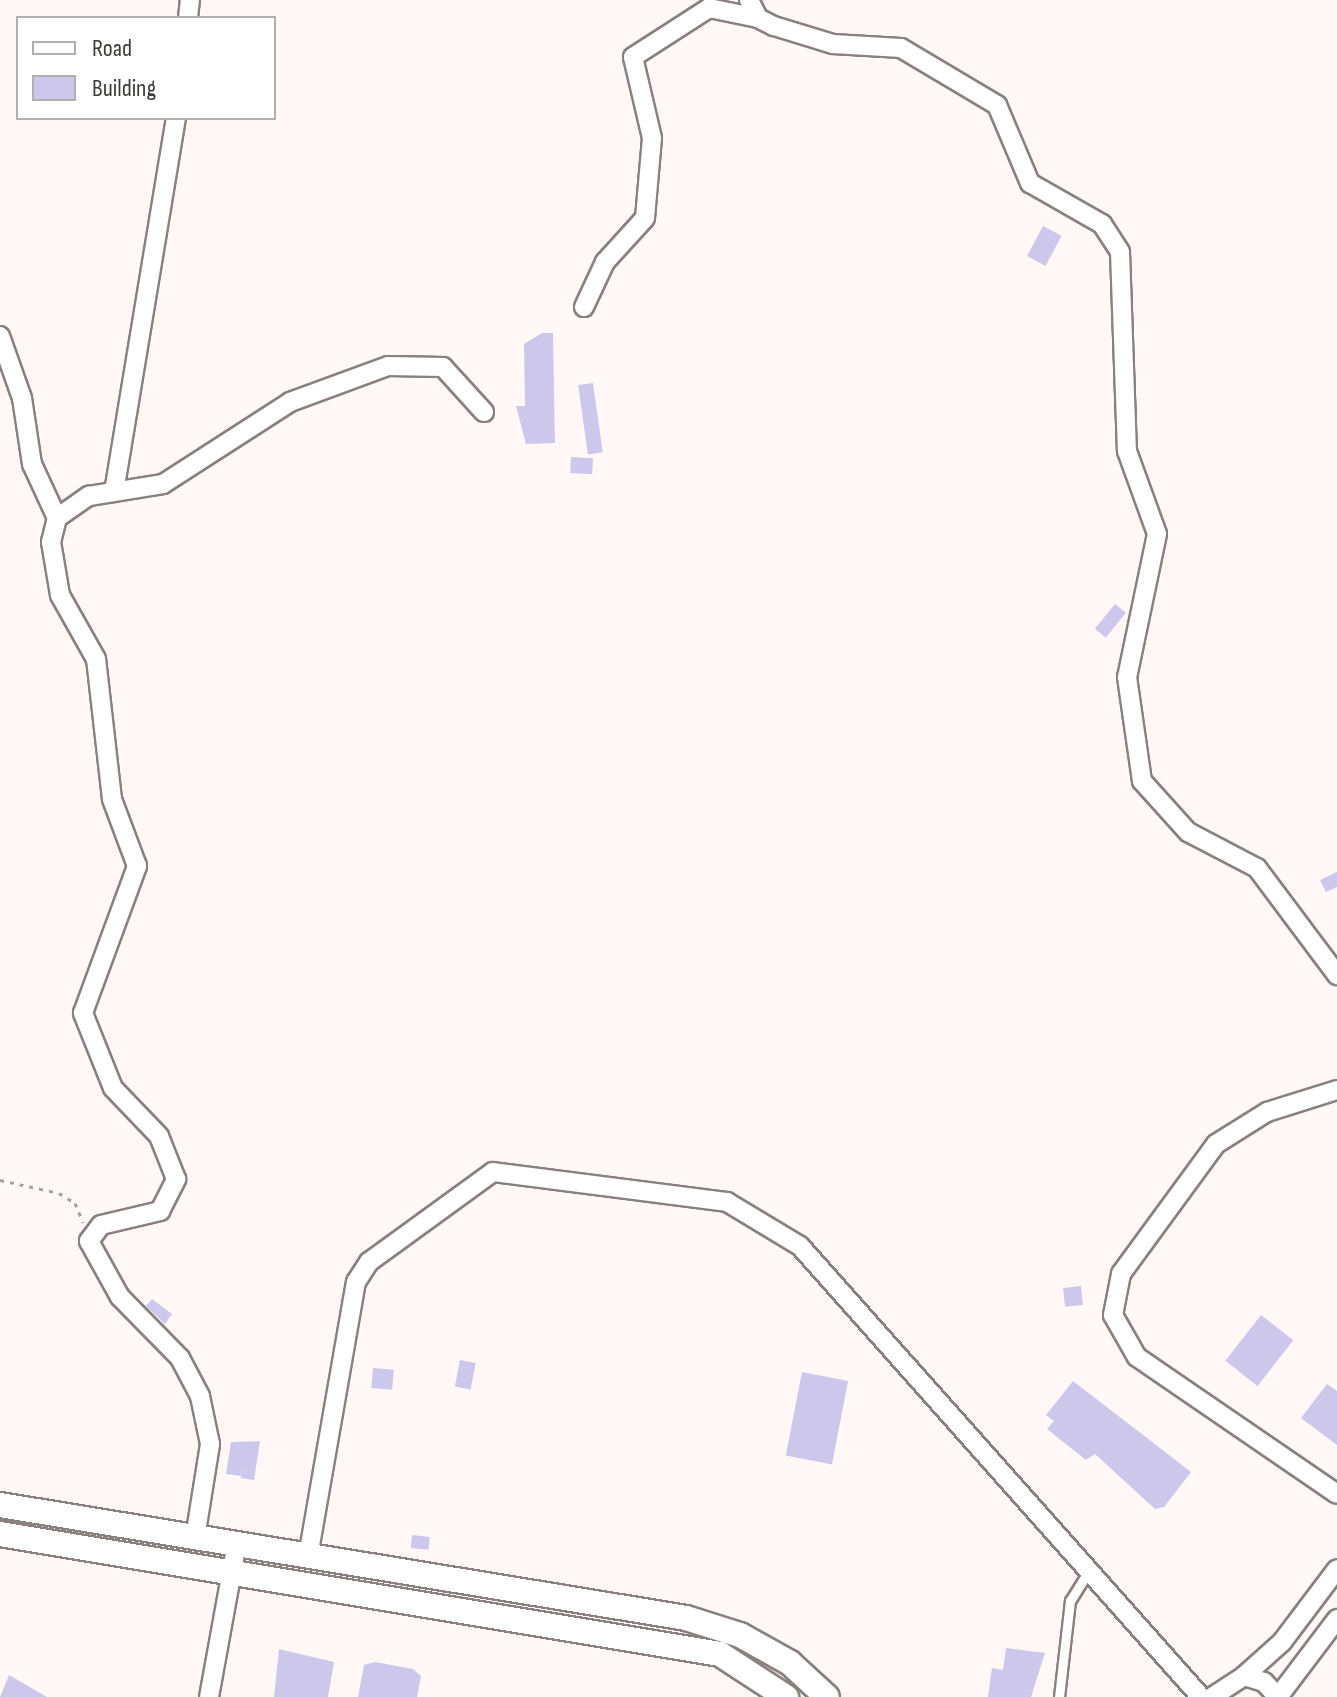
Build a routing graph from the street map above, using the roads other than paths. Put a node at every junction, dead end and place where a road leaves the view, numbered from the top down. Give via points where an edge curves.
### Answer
1 (749, 0) edge
2 (758, 18) junction
3 (176, 120) edge
4 (584, 307) dead end
5 (0, 336) edge
6 (484, 412) dead end
7 (114, 492) junction
8 (57, 518) junction
9 (1337, 975) edge
10 (1337, 1090) edge
11 (1337, 1494) edge
12 (0, 1505) edge
13 (0, 1534) edge
14 (195, 1538) junction
15 (237, 1543) junction
16 (309, 1551) junction
17 (232, 1569) junction
18 (1091, 1569) junction
19 (1337, 1569) edge
20 (1337, 1619) edge
21 (1175, 1660) junction
22 (1238, 1678) junction
23 (209, 1697) edge
24 (786, 1697) edge
25 (827, 1697) edge
26 (1059, 1697) edge
27 (1201, 1697) edge
28 (1212, 1697) edge
29 (1278, 1697) edge

1 - 2 street
2 - 4 street via 709,8 633,57 652,138 645,218 605,262
2 - 9 street via 833,44 901,48 997,105 1030,183 1108,233 1120,252 1127,451 1157,534 1127,677 1142,781 1188,832 1257,868
3 - 7 street
5 - 8 street via 22,398 32,464
6 - 7 street via 443,367 388,366 290,402 163,484
7 - 8 street via 72,504
8 - 14 street via 51,542 60,595 96,659 112,799 137,866 83,1013 113,1088 159,1136 176,1179 160,1211 93,1229 95,1260 180,1358 207,1418
10 - 11 street via 1267,1112 1216,1144 1121,1274 1113,1315 1137,1357
12 - 14 street
13 - 17 street
14 - 15 street
15 - 16 street
15 - 17 street
16 - 18 street via 356,1282 369,1262 493,1172 727,1202 766,1220 800,1246
16 - 25 street via 686,1618 752,1642
17 - 23 street
17 - 24 street via 720,1654
18 - 21 street
18 - 26 lane via 1070,1601
19 - 22 street via 1282,1642
20 - 29 street
21 - 22 street via 1205,1679
21 - 27 street
22 - 28 street
22 - 29 street via 1264,1682

